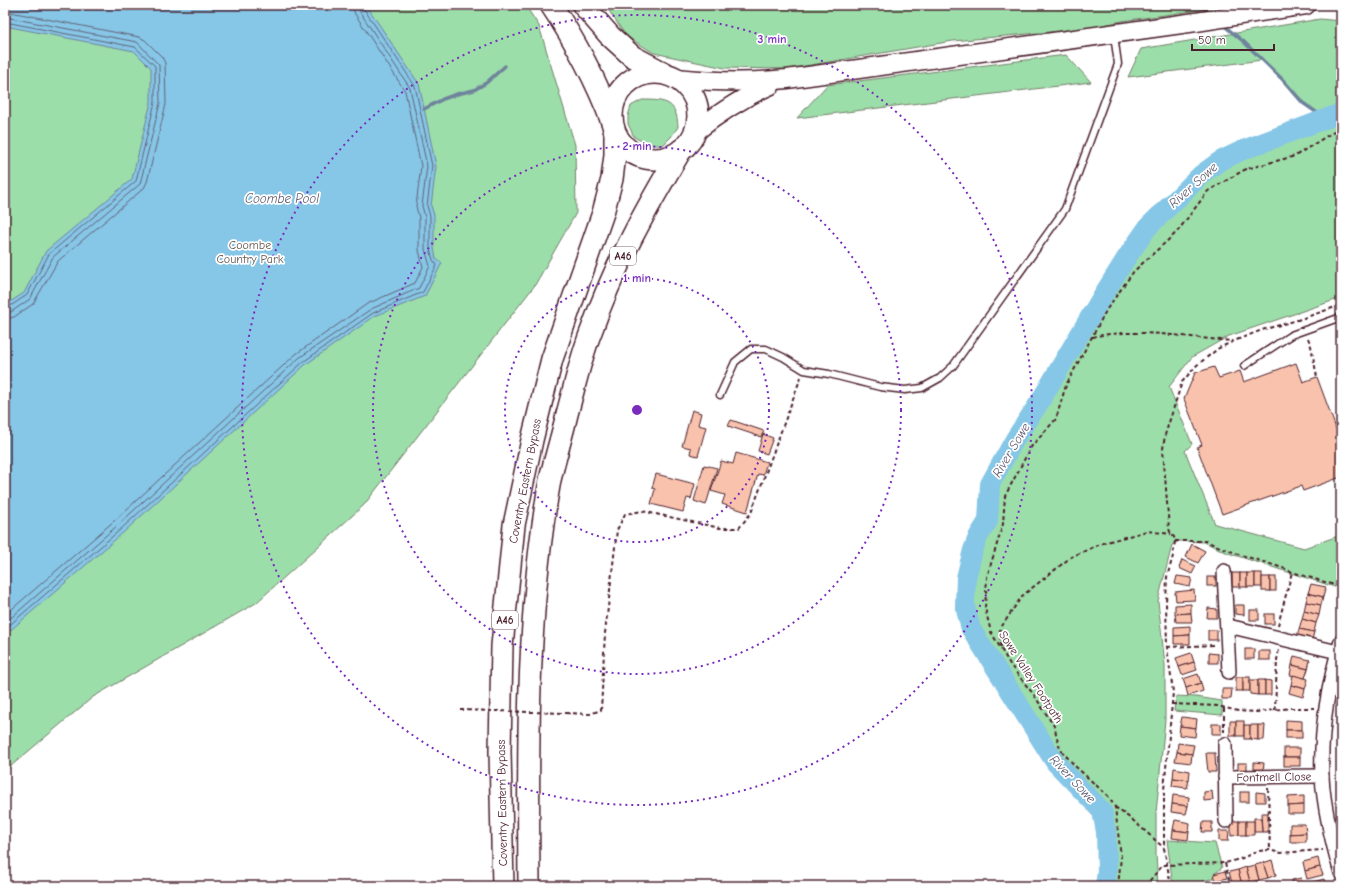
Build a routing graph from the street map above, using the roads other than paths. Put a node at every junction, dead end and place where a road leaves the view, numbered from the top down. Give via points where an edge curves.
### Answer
1 (551, 5) edge
2 (583, 5) edge
3 (1306, 5) edge
4 (1114, 34) junction
5 (672, 77) junction
6 (787, 79) junction
7 (614, 130) junction
8 (694, 132) junction
9 (681, 150) junction
10 (1341, 317) edge
11 (1244, 366) dead end
12 (720, 395) dead end
13 (1224, 570) dead end
14 (1228, 626) junction
15 (1339, 647) edge
16 (1229, 672) dead end
17 (1225, 744) road end
18 (1322, 776) junction
19 (1225, 777) junction
20 (1226, 821) dead end
21 (1341, 873) edge
22 (503, 886) edge
23 (529, 886) edge

1 - 7 highway, Coventry Eastern Bypass / A46 via 584,60 603,99
2 - 5 highway via 610,36 632,56
3 - 4 main road
4 - 6 main road
4 - 12 lane via 1118,64 1065,209 953,366 940,378 922,388 905,390 880,387 804,370 766,349 751,349 735,362
5 - 6 main road via 757,82
5 - 7 highway via 660,73 646,74 627,84 614,103
5 - 8 highway via 687,87 696,102 698,120
6 - 8 main road via 732,104
7 - 9 highway via 628,149 642,157 662,158
7 - 22 highway, Coventry Eastern Bypass / A46 via 615,155 612,179 603,213 552,359 514,526 502,646 500,751
8 - 9 highway
9 - 23 highway, Coventry Eastern Bypass / A46 via 641,219 592,328 579,368 551,479 542,534 531,647 528,756
10 - 11 lane via 1291,335
13 - 14 street
14 - 15 street via 1278,638
14 - 16 street
15 - 18 street via 1325,709
17 - 19 street, Fontmell Close
18 - 19 street, Fontmell Close
18 - 21 street via 1334,849
19 - 20 street, Fontmell Close

